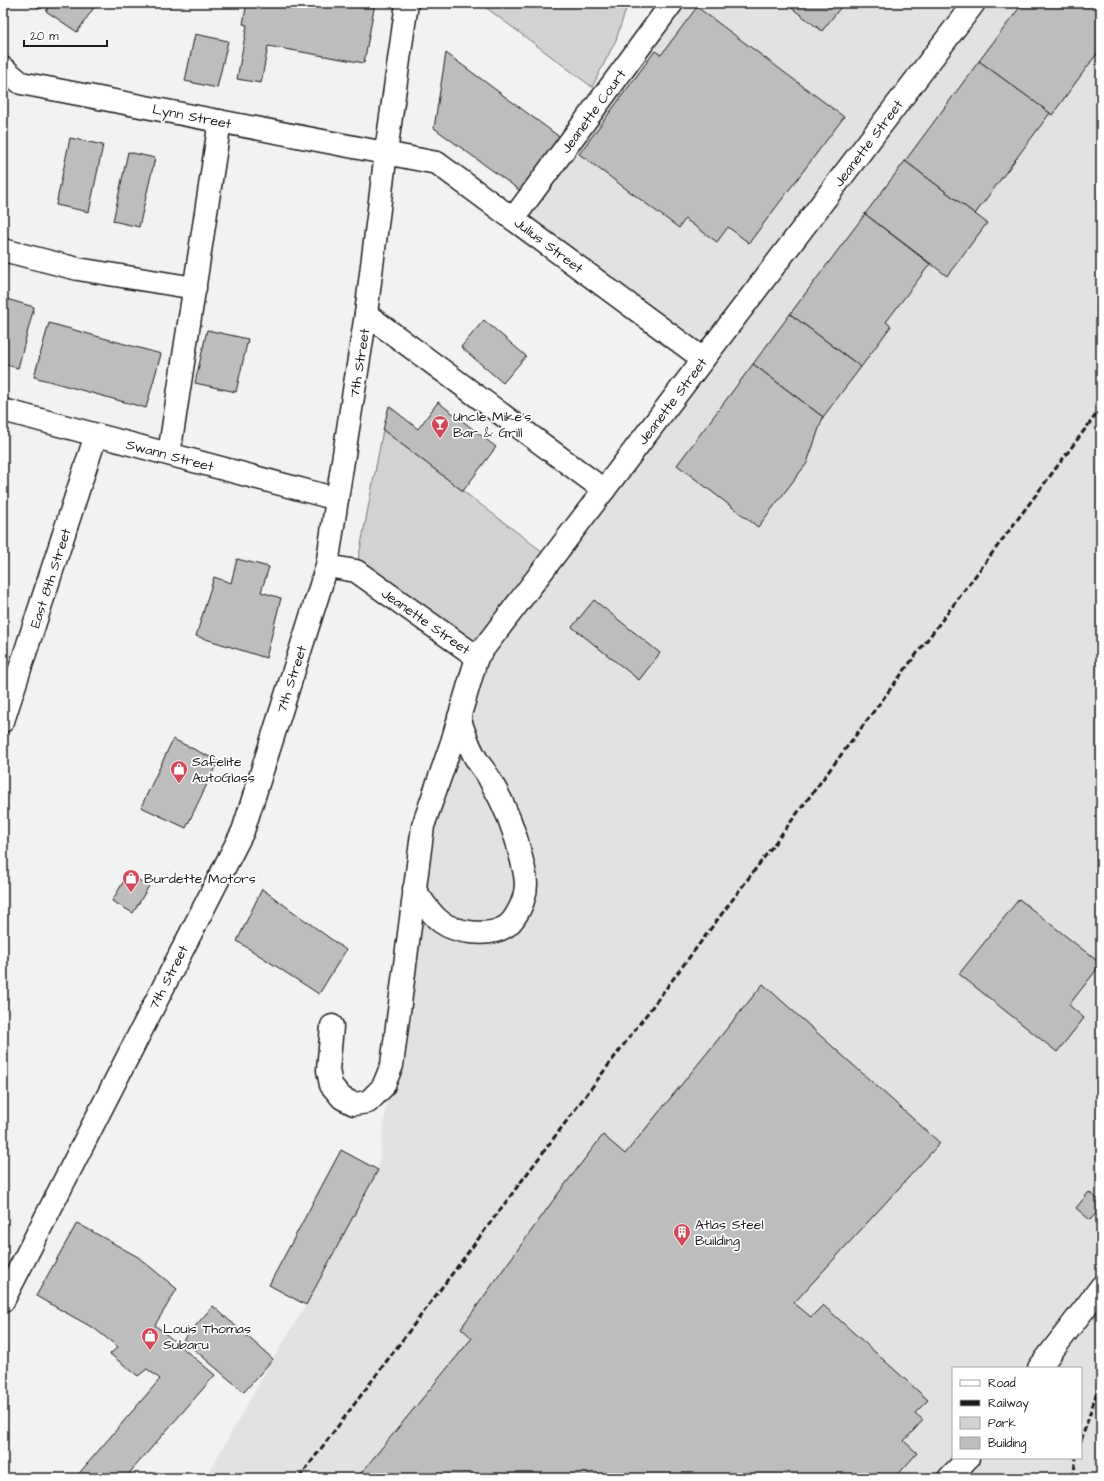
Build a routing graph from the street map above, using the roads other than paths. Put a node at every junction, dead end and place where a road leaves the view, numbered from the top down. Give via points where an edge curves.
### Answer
1 (407, 3) edge
2 (672, 3) edge
3 (974, 3) edge
4 (3, 68) edge
5 (220, 121) junction
6 (386, 152) junction
7 (513, 219) junction
8 (3, 250) edge
9 (195, 288) junction
10 (366, 314) junction
11 (703, 359) junction
12 (3, 410) edge
13 (96, 436) junction
14 (169, 454) junction
15 (604, 490) junction
16 (336, 499) junction
17 (327, 566) junction
18 (477, 657) junction
19 (460, 718) junction
20 (3, 721) edge
21 (414, 889) junction
22 (332, 1026) dead end
23 (31, 1244) junction
24 (3, 1285) edge
25 (1101, 1287) edge
26 (3, 1301) edge
27 (1040, 1367) edge
28 (967, 1459) edge
29 (949, 1478) edge

1 - 6 street, 7th Street
2 - 7 street, Jeanette Court
3 - 11 street, Jeanette Street
4 - 5 street, Lynn Street via 21,83
5 - 6 street, Lynn Street
5 - 9 street
6 - 7 street, Julius Street via 437,163
6 - 10 street, 7th Street
7 - 11 street, Julius Street
8 - 9 street via 78,269
9 - 14 street
10 - 15 street
10 - 16 street, 7th Street
11 - 15 street, Jeanette Street
12 - 13 street, Swann Street
13 - 14 street, Swann Street
13 - 20 street, East 8th Street
14 - 16 street, Swann Street
15 - 18 street, Jeanette Street
16 - 17 street, 7th Street
17 - 18 street, Jeanette Street via 356,571
17 - 23 street, 7th Street via 243,831
18 - 19 street
19 - 21 street via 423,826
19 - 21 street via 466,740 493,784 517,838 527,881 524,897 517,913 506,927 493,932 471,932 452,929 440,922
21 - 22 street via 392,1065 383,1087 368,1102 354,1104 342,1098 331,1086 328,1070
23 - 24 street
23 - 26 street, 7th Street
25 - 27 street
28 - 29 street

